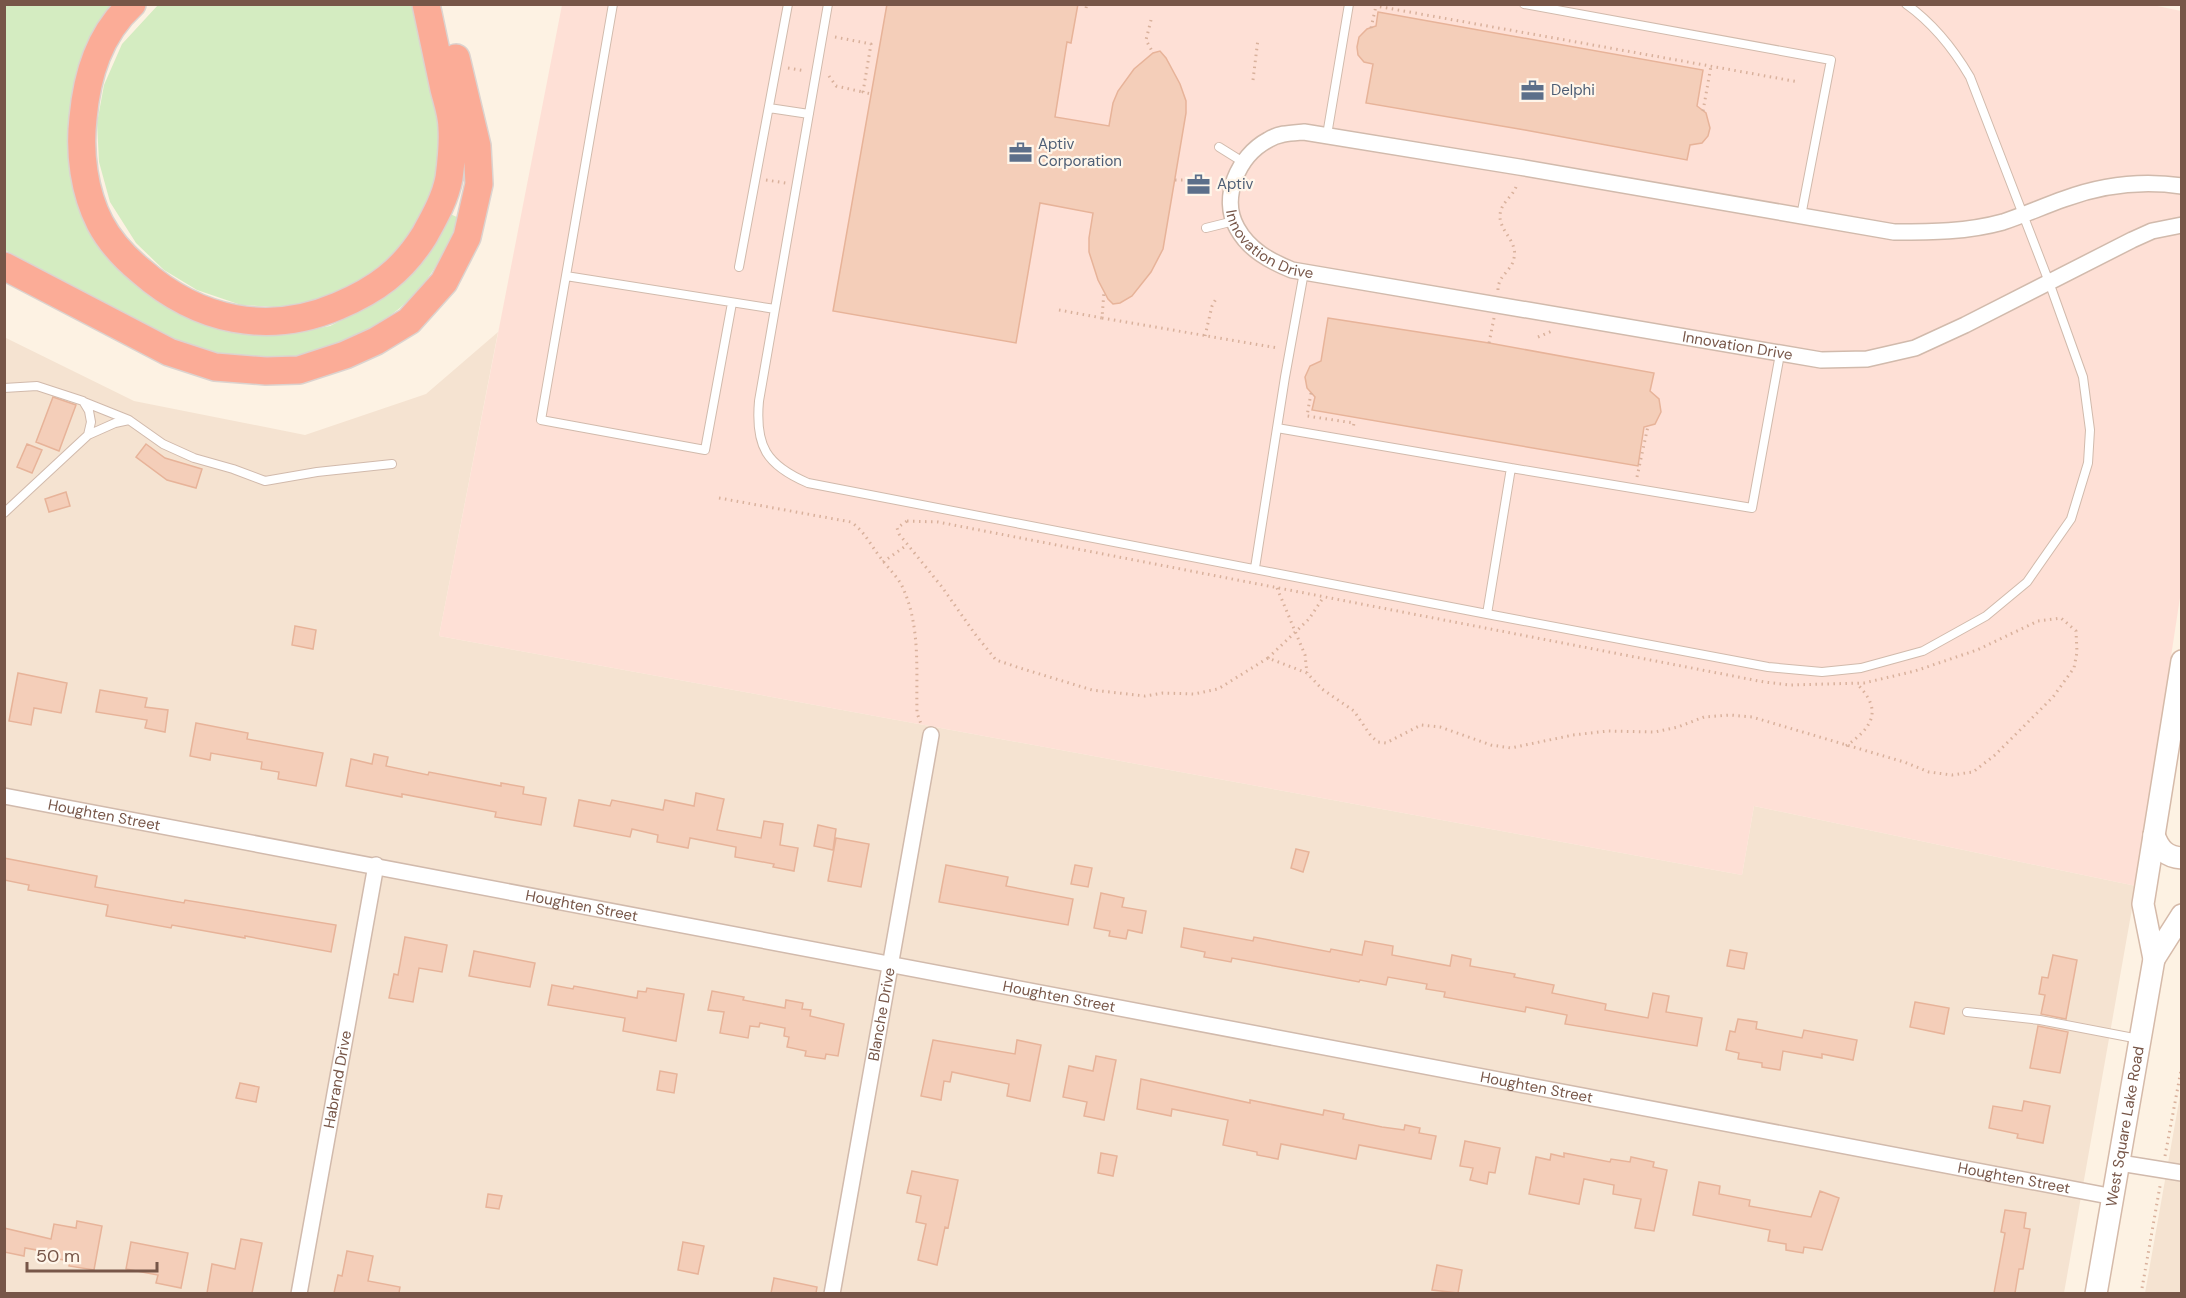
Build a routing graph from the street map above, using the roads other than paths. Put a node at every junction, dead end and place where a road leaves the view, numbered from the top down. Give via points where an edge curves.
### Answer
1 (132, 4) edge
2 (426, 4) edge
3 (444, 4) edge
4 (613, 4) edge
5 (788, 4) edge
6 (828, 4) edge
7 (1348, 4) edge
8 (1524, 4) edge
9 (1906, 4) edge
10 (769, 108) junction
11 (809, 114) junction
12 (1327, 135) junction
13 (1220, 147) dead end
14 (1243, 162) junction
15 (2181, 186) edge
16 (2022, 215) junction
17 (1801, 216) junction
18 (1234, 221) junction
19 (2181, 225) edge
20 (1206, 228) dead end
21 (4, 266) edge
22 (739, 267) dead end
23 (1304, 272) junction
24 (566, 276) junction
25 (2049, 282) junction
26 (732, 303) junction
27 (775, 309) junction
28 (1780, 354) junction
29 (4, 388) edge
30 (83, 401) junction
31 (129, 420) junction
32 (1277, 428) junction
33 (88, 435) junction
34 (392, 464) dead end
35 (1511, 468) junction
36 (4, 513) edge
37 (1255, 568) junction
38 (1487, 614) junction
39 (2181, 661) edge
40 (931, 735) road end
41 (4, 796) edge
42 (2154, 835) junction
43 (2181, 858) edge
44 (376, 865) junction
45 (2181, 915) edge
46 (2154, 959) junction
47 (891, 964) junction
48 (1967, 1012) dead end
49 (2141, 1039) junction
50 (2120, 1163) junction
51 (2181, 1173) edge
52 (2114, 1197) junction
53 (299, 1293) edge
54 (832, 1293) edge
55 (2096, 1293) edge

1 - 2 highway via 105,36 90,72 84,100 83,167 100,223 130,262 173,296 215,315 259,323 296,320 359,298 390,277 413,253 436,215 448,179 452,128
3 - 21 highway via 477,146 479,184 467,237 444,282 410,321 345,355 299,370 215,367 169,352
4 - 24 lane
5 - 10 lane
6 - 11 lane
7 - 12 lane
8 - 17 lane via 1831,60
9 - 16 lane via 1943,37 1970,77
10 - 11 lane
10 - 22 lane
11 - 27 lane
12 - 14 street, Innovation Drive via 1285,133 1268,139
12 - 17 street, Innovation Drive
13 - 14 lane
14 - 18 street, Innovation Drive via 1231,191
15 - 16 street, Innovation Drive via 2122,184 2095,189
16 - 17 street, Innovation Drive via 1952,232 1894,232
16 - 25 lane
18 - 20 lane
18 - 23 street, Innovation Drive via 1246,242 1260,254 1273,263
19 - 25 street, Innovation Drive via 2152,231
23 - 28 street, Innovation Drive
23 - 32 lane
24 - 26 lane
24 - 26 lane via 541,420 705,450
25 - 28 street, Innovation Drive via 1915,348 1867,359 1821,360
25 - 38 lane via 2083,377 2090,430 2088,464 2071,519 2027,582 1986,616 1923,651 1861,668 1822,672 1768,667
26 - 27 lane
27 - 37 lane via 759,401 758,434 767,454 790,475 808,483
28 - 35 lane via 1752,508
29 - 30 lane via 38,386
30 - 31 lane
30 - 33 lane via 91,422
31 - 33 lane
31 - 34 lane via 163,444 194,458 265,481
32 - 35 lane
32 - 37 lane
33 - 36 lane
35 - 38 lane
37 - 38 lane
39 - 42 main road, West Square Lake Road
40 - 47 street, Blanche Drive
41 - 44 street, Houghten Street
42 - 43 main road via 2163,851
42 - 46 main road, West Square Lake Road via 2143,904
44 - 47 street, Houghten Street
44 - 53 street, Habrand Drive
45 - 46 main road, West Square Lake Road
46 - 49 main road, West Square Lake Road
47 - 52 street, Houghten Street
47 - 54 street, Blanche Drive
48 - 49 lane via 2040,1020
49 - 50 main road, West Square Lake Road
50 - 51 street
50 - 52 main road, West Square Lake Road
52 - 55 main road, West Square Lake Road

